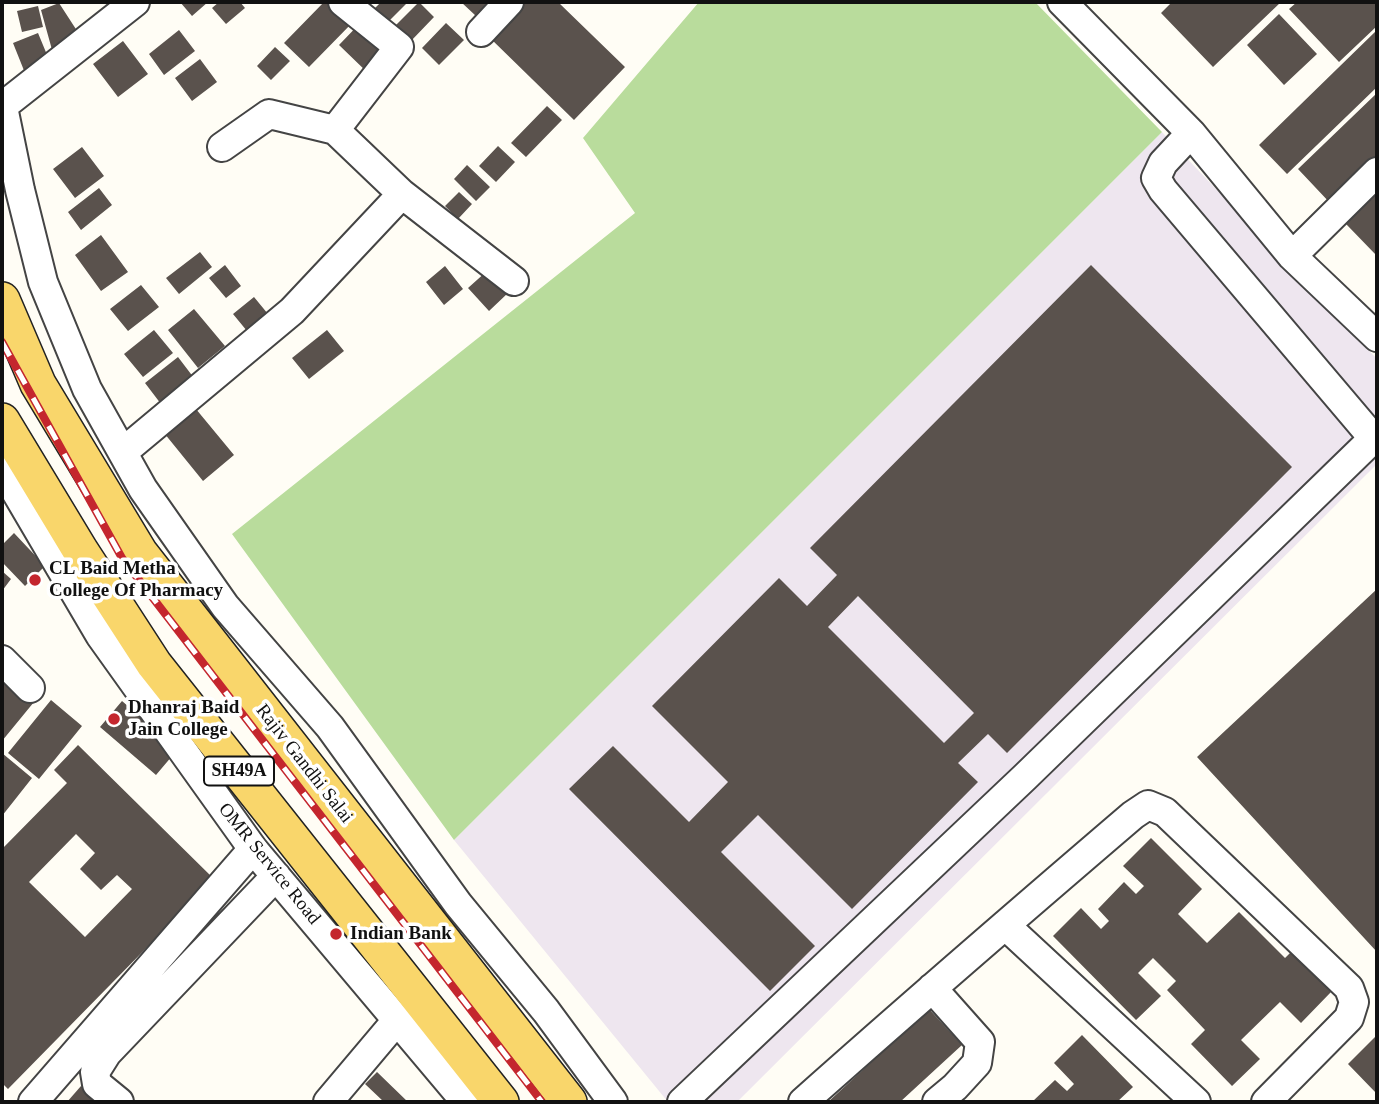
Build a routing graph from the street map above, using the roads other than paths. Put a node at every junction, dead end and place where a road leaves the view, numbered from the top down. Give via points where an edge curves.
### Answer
1 (135, 2) edge
2 (343, 2) edge
3 (509, 2) edge
4 (1062, 2) edge
5 (481, 32) dead end
6 (2, 104) edge
7 (335, 130) junction
8 (1192, 133) junction
9 (222, 146) dead end
10 (1377, 172) edge
11 (402, 194) junction
12 (1292, 256) junction
13 (514, 281) dead end
14 (2, 300) edge
15 (1376, 334) edge
16 (2, 421) edge
17 (1375, 437) edge
18 (123, 452) junction
19 (2, 468) edge
20 (2, 660) edge
21 (30, 688) dead end
22 (253, 849) junction
23 (276, 876) junction
24 (1006, 926) junction
25 (932, 988) junction
26 (398, 1019) junction
27 (33, 1102) edge
28 (119, 1102) edge
29 (328, 1102) edge
30 (466, 1102) edge
31 (501, 1102) edge
32 (569, 1102) edge
33 (612, 1102) edge
34 (682, 1102) edge
35 (803, 1102) edge
36 (937, 1102) edge
37 (1196, 1102) edge
38 (1266, 1102) edge

1 - 6 street
2 - 7 street via 399,47
3 - 5 street
4 - 8 street
6 - 18 street via 43,282 87,389
7 - 9 street via 269,114
7 - 11 street
8 - 12 street
8 - 17 street via 1163,163 1156,178 1163,190
10 - 12 street
11 - 13 street
11 - 18 street via 292,311
12 - 15 street
14 - 32 main road, Rajiv Gandhi Salai / SH49A via 38,384 140,553
16 - 31 main road, SH49A via 154,664
17 - 34 street
18 - 33 street via 143,489 225,606 330,727 458,904
19 - 22 street, OMR Service Road via 100,635
20 - 21 street
22 - 23 street, OMR Service Road
22 - 27 street
23 - 26 street, OMR Service Road
23 - 28 street via 107,1054 95,1072 97,1084
24 - 25 street
24 - 37 street
24 - 38 street via 1133,814 1149,805 1165,812 1349,988 1354,1002 1349,1018
25 - 35 street
25 - 36 street via 980,1042 977,1063
26 - 29 street
26 - 30 street, OMR Service Road

